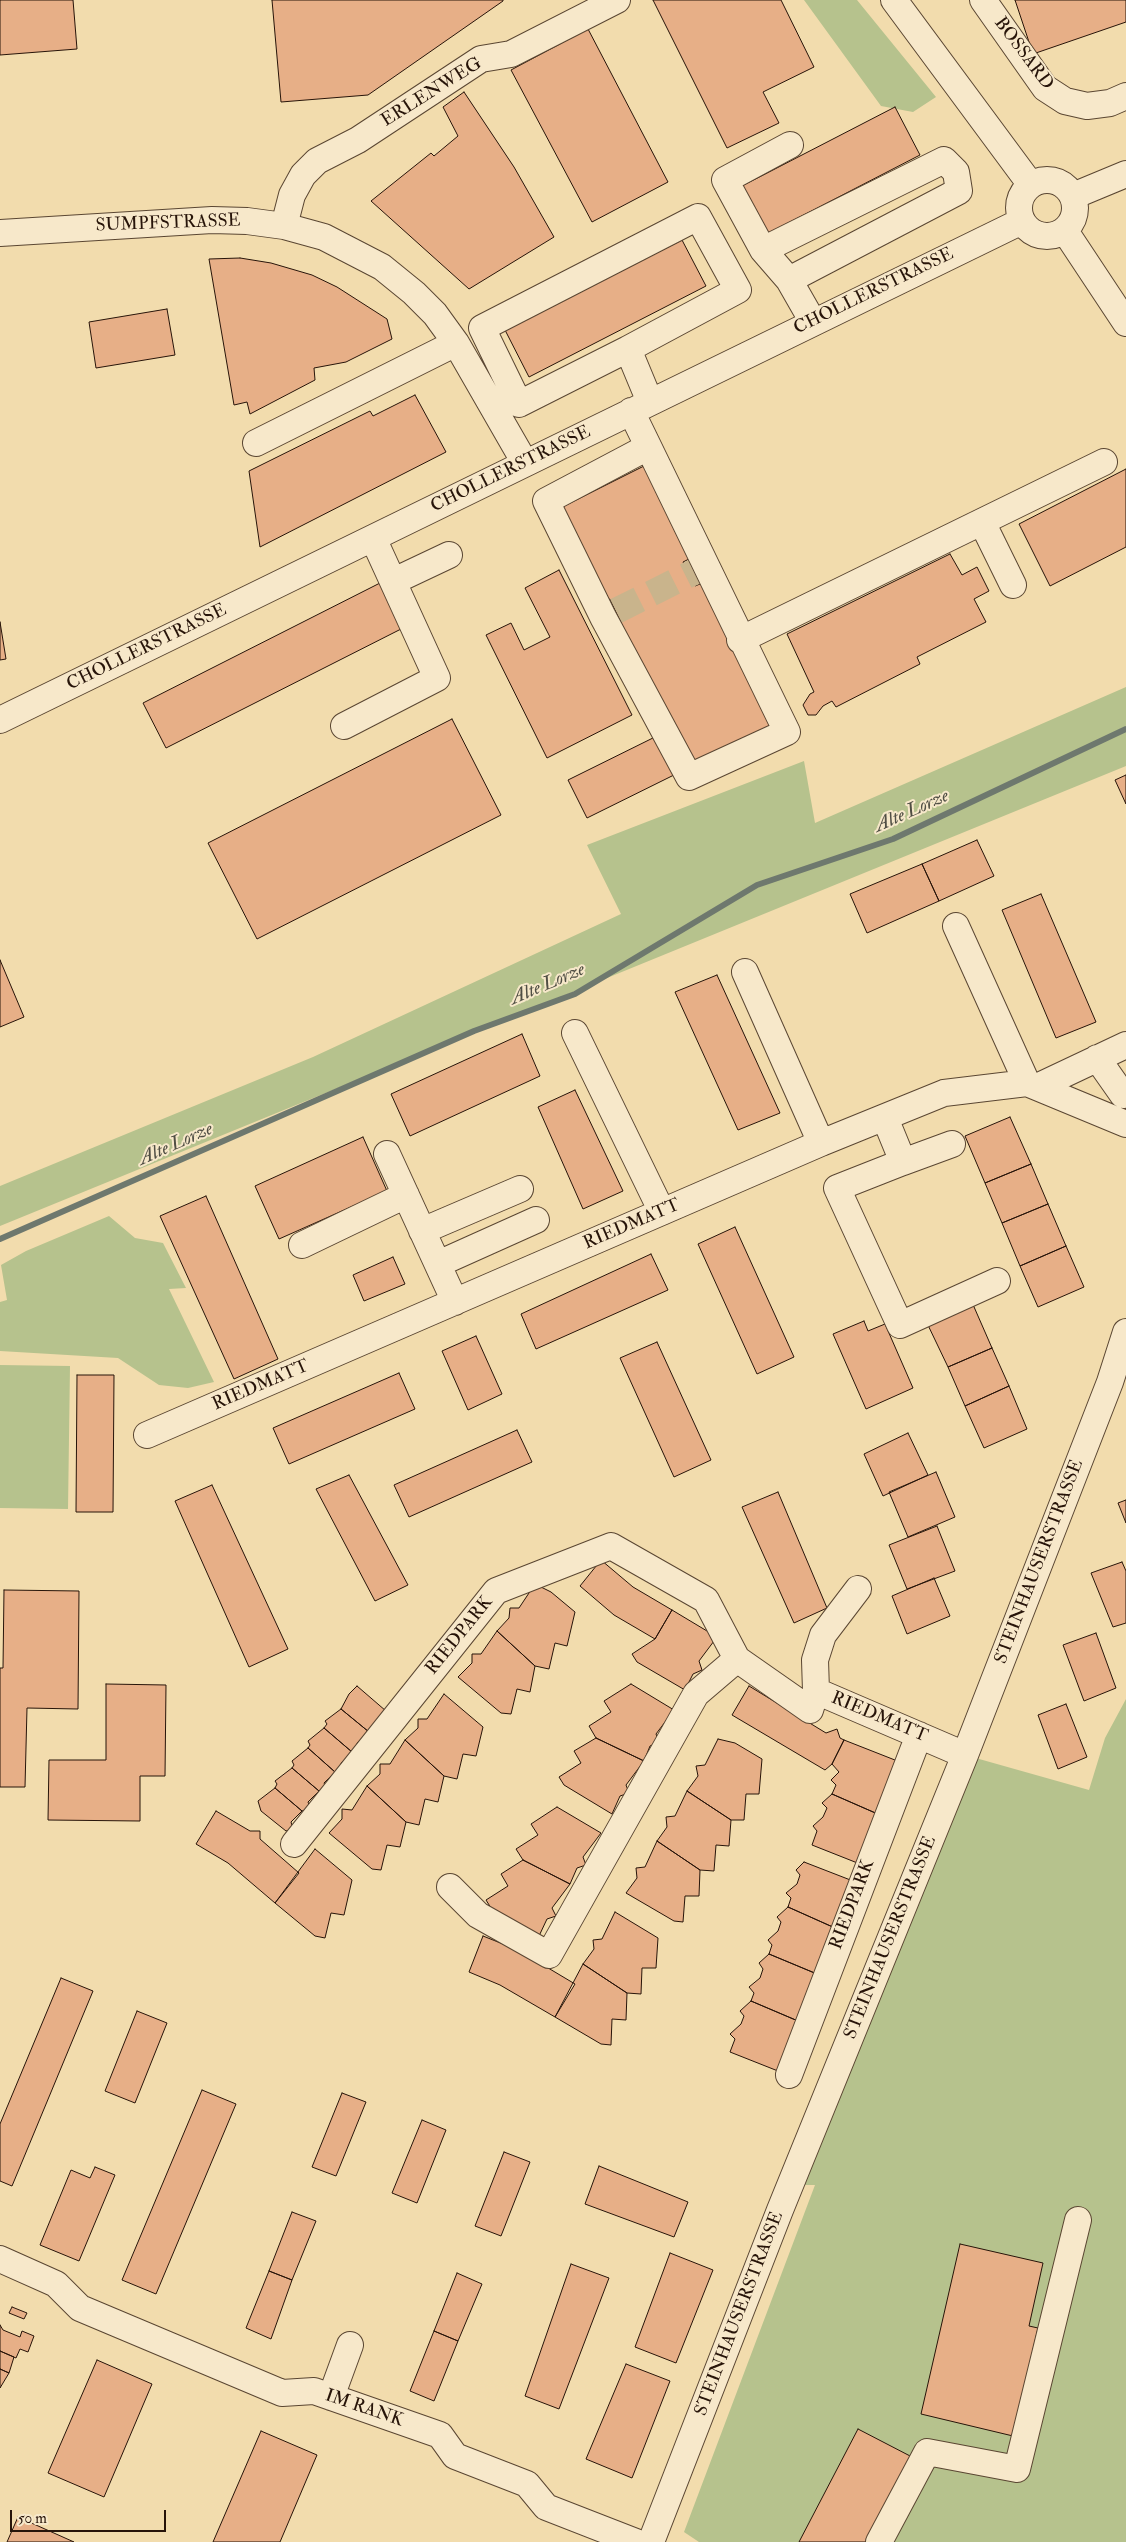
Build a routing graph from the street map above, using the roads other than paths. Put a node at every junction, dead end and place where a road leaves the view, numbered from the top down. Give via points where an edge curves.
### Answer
1 (616, 0) edge
2 (894, 0) edge
3 (983, 0) edge
4 (1126, 96) edge
5 (790, 145) dead end
6 (1126, 174) edge
7 (1031, 185) junction
8 (1073, 196) junction
9 (1022, 221) junction
10 (284, 226) junction
11 (1065, 231) junction
12 (0, 233) edge
13 (763, 250) junction
14 (790, 280) junction
15 (813, 322) junction
16 (1126, 323) edge
17 (456, 343) junction
18 (628, 348) junction
19 (640, 407) junction
20 (256, 443) dead end
21 (648, 447) junction
22 (1104, 462) dead end
23 (525, 463) junction
24 (982, 522) junction
25 (373, 538) junction
26 (449, 555) dead end
27 (394, 581) junction
28 (1013, 586) dead end
29 (740, 640) junction
30 (0, 720) edge
31 (344, 726) dead end
32 (956, 926) dead end
33 (745, 972) dead end
34 (575, 1033) dead end
35 (1126, 1044) edge
36 (1097, 1058) junction
37 (1032, 1085) junction
38 (1126, 1094) edge
39 (885, 1118) junction
40 (1126, 1124) edge
41 (821, 1143) junction
42 (952, 1144) dead end
43 (387, 1154) dead end
44 (903, 1162) junction
45 (520, 1188) dead end
46 (406, 1196) junction
47 (662, 1212) junction
48 (536, 1220) dead end
49 (422, 1231) junction
50 (302, 1245) dead end
51 (438, 1264) junction
52 (997, 1281) dead end
53 (455, 1302) junction
54 (1126, 1332) edge
55 (147, 1435) dead end
56 (858, 1589) dead end
57 (737, 1659) junction
58 (816, 1691) junction
59 (919, 1735) junction
60 (966, 1755) junction
61 (294, 1844) dead end
62 (450, 1887) dead end
63 (788, 2075) dead end
64 (1078, 2220) dead end
65 (0, 2260) edge
66 (350, 2344) dead end
67 (331, 2397) junction
68 (636, 2542) edge
69 (651, 2542) edge
70 (878, 2542) edge

1 - 10 street, ERLENWEG via 511,54 481,59 358,140 317,161 303,175 292,195
2 - 7 street
3 - 4 street, BOSSARD via 1044,88 1065,101 1087,106 1110,103
5 - 13 street via 725,180
6 - 8 street
7 - 8 street via 1042,180 1054,181 1065,186
7 - 9 street via 1019,201
8 - 11 street via 1075,215
9 - 11 street via 1038,236 1049,237
9 - 15 street, CHOLLERSTRASSE
10 - 12 street, SUMPFSTRASSE via 204,220
10 - 17 street, SUMPFSTRASSE via 324,237 382,268 435,314
11 - 16 street
13 - 14 street
13 - 14 street via 944,160 956,172 959,191
14 - 15 street
15 - 19 street, CHOLLERSTRASSE
17 - 20 street
17 - 23 street, SUMPFSTRASSE
18 - 18 street via 519,404 482,328 698,216 738,290
18 - 19 street
19 - 21 street
19 - 23 street, CHOLLERSTRASSE
21 - 29 street via 700,569
21 - 29 street via 546,501 610,614 689,777 787,732
22 - 24 street
23 - 25 street, CHOLLERSTRASSE
24 - 28 street
24 - 29 street
25 - 27 street
25 - 30 street, CHOLLERSTRASSE
26 - 27 street
27 - 31 street via 437,678
32 - 37 street
33 - 41 street
34 - 47 street
35 - 36 street
36 - 37 street
36 - 38 street
37 - 39 street, RIEDMATT via 944,1093
37 - 40 street, RIEDMATT
39 - 41 street, RIEDMATT
39 - 44 street
41 - 47 street, RIEDMATT
42 - 44 street
43 - 46 street
44 - 52 street via 837,1188 900,1325
45 - 49 street
46 - 49 street
46 - 50 street
47 - 53 street, RIEDMATT
48 - 51 street
49 - 51 street
51 - 53 street
53 - 55 street, RIEDMATT
54 - 60 street, STEINHAUSERSTRASSE
56 - 58 street, RIEDMATT via 823,1635 815,1660
57 - 58 street, RIEDPARK via 810,1710
57 - 61 street, RIEDPARK via 706,1600 611,1546 496,1591
57 - 62 street via 696,1694 549,1956 478,1915
58 - 59 street, RIEDMATT
59 - 60 street, RIEDMATT
59 - 63 street, RIEDPARK
60 - 69 street, STEINHAUSERSTRASSE via 780,2210
64 - 70 street via 1017,2469 927,2452
65 - 67 street, IM RANK via 56,2284 80,2308 282,2393 314,2391
66 - 67 street
67 - 68 street, IM RANK via 440,2435 455,2456 527,2484 546,2507

